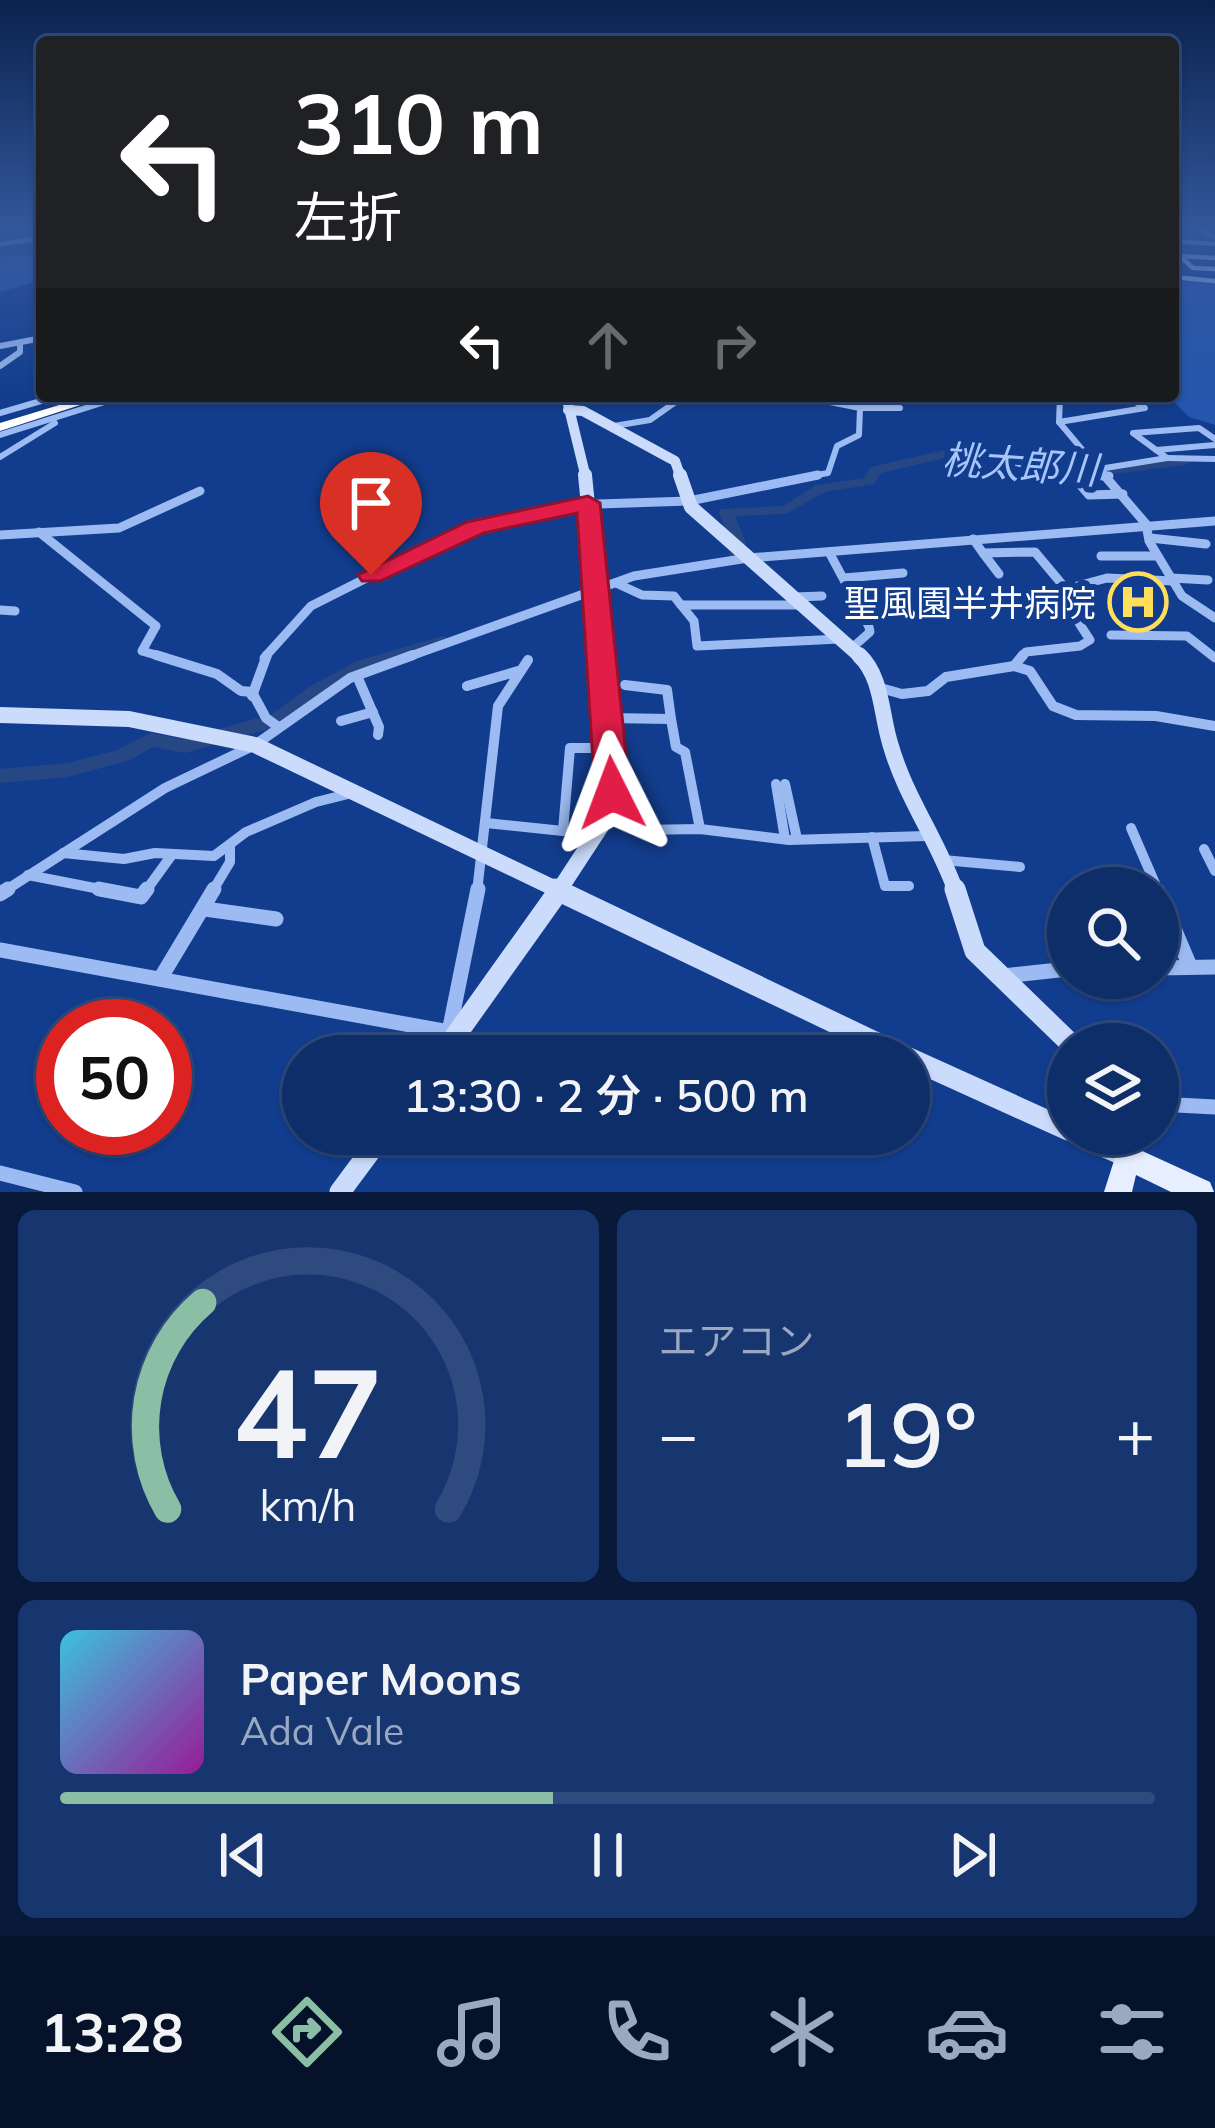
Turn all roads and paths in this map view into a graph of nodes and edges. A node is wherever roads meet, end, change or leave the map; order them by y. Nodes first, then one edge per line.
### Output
1 (36, 340) edge
2 (20, 344) junction
3 (0, 346) edge
4 (0, 366) edge
5 (46, 402) edge
6 (66, 402) edge
7 (80, 402) edge
8 (104, 402) edge
9 (676, 402) edge
10 (830, 402) edge
11 (896, 402) edge
12 (1060, 402) edge
13 (1136, 402) edge
14 (567, 403) edge
15 (860, 408) junction
16 (74, 411) junction
17 (1059, 422) junction
18 (0, 424) edge
19 (610, 427) junction
20 (1215, 442) edge
21 (1156, 450) junction
22 (0, 457) edge
23 (1167, 458) junction
24 (1215, 459) edge
25 (1006, 461) dead end
26 (1099, 469) junction
27 (1072, 475) junction
28 (1109, 476) junction
29 (200, 490) dead end
30 (1123, 494) junction
31 (689, 501) junction
32 (588, 503) junction
33 (1215, 520) edge
34 (1146, 524) junction
35 (39, 532) junction
36 (0, 535) edge
37 (1150, 538) junction
38 (973, 539) junction
39 (1191, 542) junction
40 (1206, 544) dead end
41 (830, 551) junction
42 (983, 553) junction
43 (1198, 554) dead end
44 (1101, 556) dead end
45 (1157, 556) junction
46 (748, 558) junction
47 (903, 573) dead end
48 (999, 574) dead end
49 (844, 578) junction
50 (1172, 579) junction
51 (1208, 580) dead end
52 (614, 583) junction
53 (595, 590) junction
54 (1066, 590) junction
55 (849, 591) junction
56 (880, 591) dead end
57 (822, 596) dead end
58 (799, 601) junction
59 (681, 605) junction
60 (0, 610) edge
61 (16, 611) dead end
62 (1215, 618) edge
63 (1111, 634) dead end
64 (848, 643) junction
65 (1215, 658) edge
66 (527, 660) dead end
67 (1014, 666) junction
68 (518, 671) junction
69 (357, 676) junction
70 (467, 686) dead end
71 (625, 686) dead end
72 (877, 687) junction
73 (251, 696) junction
74 (373, 712) junction
75 (0, 716) edge
76 (607, 718) junction
77 (671, 719) junction
78 (341, 721) dead end
79 (278, 726) junction
80 (1215, 727) edge
81 (378, 735) dead end
82 (255, 746) junction
83 (610, 748) junction
84 (781, 784) dead end
85 (353, 793) junction
86 (486, 824) junction
87 (1131, 828) dead end
88 (700, 829) junction
89 (638, 830) dead end
90 (926, 836) junction
91 (872, 837) junction
92 (791, 839) junction
93 (230, 847) junction
94 (1204, 849) dead end
95 (63, 853) junction
96 (482, 854) junction
97 (171, 856) junction
98 (943, 860) junction
99 (1020, 867) dead end
100 (1148, 867) edge
101 (1215, 872) edge
102 (28, 875) junction
103 (909, 886) dead end
104 (562, 892) junction
105 (0, 895) edge
106 (205, 909) junction
107 (276, 920) dead end
108 (1179, 940) edge
109 (0, 950) edge
110 (1189, 964) junction
111 (1179, 965) edge
112 (1215, 967) edge
113 (1047, 971) edge
114 (998, 977) junction
115 (160, 980) junction
116 (1048, 1023) edge
117 (415, 1035) edge
118 (449, 1035) edge
119 (453, 1035) edge
120 (861, 1035) edge
121 (930, 1067) edge
122 (1179, 1105) edge
123 (1215, 1107) edge
124 (1047, 1121) edge
125 (367, 1155) edge
126 (1127, 1155) edge
127 (1144, 1155) edge
128 (0, 1173) edge
129 (75, 1192) edge
130 (340, 1192) edge
131 (1118, 1192) edge
132 (1200, 1192) edge

1 - 2 street
2 - 3 street
2 - 4 street
5 - 18 street
6 - 18 highway
7 - 18 highway
8 - 16 street
9 - 19 street
10 - 15 street
11 - 15 street
12 - 17 street
13 - 17 street
14 - 19 main road
14 - 32 main road
15 - 31 street
16 - 18 street
16 - 22 street
17 - 26 street
19 - 31 main road
20 - 21 street
20 - 21 street
21 - 23 street
23 - 24 street
23 - 26 street
25 - 27 street
26 - 28 street
27 - 28 street
27 - 30 street
28 - 30 street
29 - 35 street
30 - 34 street
31 - 32 street
31 - 46 main road
32 - 53 main road
32 - 73 street
33 - 34 street
34 - 37 street
34 - 38 street
35 - 36 street
35 - 73 street
37 - 39 street
37 - 45 street
38 - 41 street
38 - 42 street
39 - 40 street
39 - 43 street
41 - 46 street
41 - 49 street
42 - 48 street
42 - 54 street
44 - 45 street
45 - 50 street
46 - 52 street
46 - 58 main road
47 - 49 street
49 - 55 street
50 - 51 street
50 - 54 street
50 - 62 street
52 - 53 street
52 - 59 street
53 - 69 street
53 - 76 main road
54 - 67 street
55 - 56 street
55 - 64 street
57 - 58 street
58 - 59 street
58 - 64 main road
59 - 64 street
60 - 61 street
63 - 65 street
64 - 72 main road
66 - 68 street
67 - 72 street
67 - 80 street
68 - 70 street
68 - 86 street
69 - 74 street
69 - 79 street
71 - 77 street
72 - 90 main road
73 - 79 street
74 - 78 street
74 - 81 street
75 - 82 main road
76 - 77 street
76 - 83 main road
77 - 88 street
79 - 82 street
82 - 85 main road
82 - 95 street
83 - 86 street
83 - 104 main road
84 - 92 street
85 - 93 street
85 - 96 main road
86 - 96 street
87 - 100 street
88 - 89 street
88 - 92 street
90 - 91 street
90 - 98 main road
91 - 92 street
91 - 103 street
93 - 97 street
93 - 106 street
94 - 101 street
95 - 97 street
95 - 102 street
96 - 104 main road
96 - 118 street
97 - 102 street
98 - 99 street
98 - 114 main road
102 - 105 street
104 - 119 main road
104 - 120 main road
106 - 107 street
106 - 115 street
108 - 110 street
109 - 115 street
110 - 111 street
110 - 112 street
113 - 114 street
114 - 116 main road
115 - 117 street
121 - 124 main road
122 - 123 street
125 - 130 main road
126 - 131 main road
127 - 132 main road
128 - 129 street

